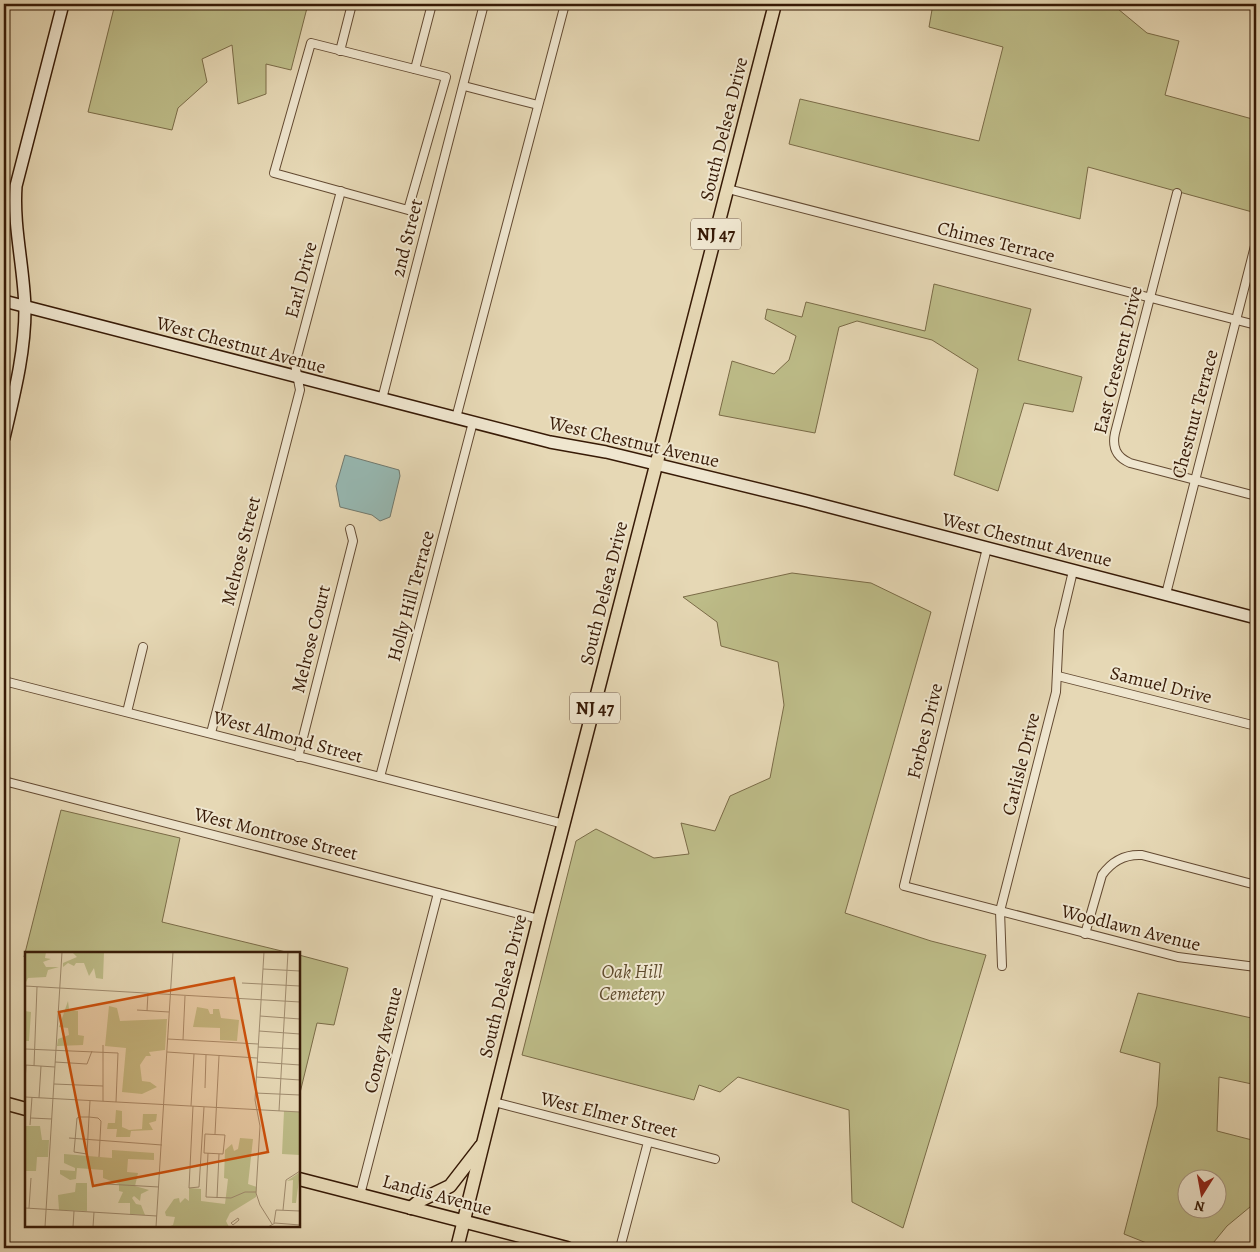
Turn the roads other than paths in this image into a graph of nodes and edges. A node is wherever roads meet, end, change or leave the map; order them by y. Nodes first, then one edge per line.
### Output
1 (63, 4) edge
2 (352, 4) edge
3 (432, 4) edge
4 (484, 4) edge
5 (565, 4) edge
6 (775, 4) edge
7 (340, 51) junction
8 (415, 69) junction
9 (464, 86) junction
10 (538, 105) junction
11 (728, 189) junction
12 (342, 191) junction
13 (1177, 193) dead end
14 (1256, 242) edge
15 (1150, 298) junction
16 (4, 301) edge
17 (24, 306) junction
18 (1236, 320) junction
19 (1256, 325) edge
20 (298, 377) junction
21 (382, 399) junction
22 (456, 418) junction
23 (473, 422) junction
24 (5, 425) edge
25 (4, 438) edge
26 (657, 464) junction
27 (1194, 479) junction
28 (1256, 496) edge
29 (350, 529) dead end
30 (986, 548) junction
31 (1074, 571) junction
32 (1166, 594) junction
33 (1256, 618) edge
34 (143, 647) dead end
35 (1058, 676) junction
36 (4, 681) edge
37 (126, 712) junction
38 (1256, 726) edge
39 (211, 733) junction
40 (298, 757) junction
41 (380, 777) junction
42 (4, 781) edge
43 (564, 824) junction
44 (1256, 885) edge
45 (438, 893) junction
46 (939, 895) joint
47 (1000, 911) junction
48 (539, 919) junction
49 (1085, 934) junction
50 (1002, 966) dead end
51 (1256, 967) edge
52 (494, 1102) junction
53 (4, 1103) edge
54 (25, 1109) edge
55 (485, 1140) junction
56 (648, 1142) junction
57 (715, 1159) dead end
58 (300, 1179) edge
59 (360, 1195) junction
60 (411, 1208) junction
61 (464, 1222) junction
62 (457, 1248) edge
63 (566, 1248) edge
64 (620, 1248) edge

1 - 17 street
2 - 7 street
3 - 8 street
4 - 9 street, 2nd Street
5 - 10 street
6 - 11 main road, South Delsea Drive / NJ 47
7 - 8 street
7 - 12 street
8 - 12 street
9 - 10 street
9 - 21 street, 2nd Street
10 - 22 street
11 - 15 street, Chimes Terrace
11 - 26 main road, South Delsea Drive / NJ 47
12 - 20 street, Earl Drive
13 - 15 street, East Crescent Drive
14 - 18 street, Chestnut Terrace
15 - 18 street, Chimes Terrace
15 - 27 street, East Crescent Drive
16 - 17 street, West Chestnut Avenue
17 - 20 street, West Chestnut Avenue
17 - 24 street
18 - 19 street, Chimes Terrace
18 - 27 street, Chestnut Terrace
20 - 21 street, West Chestnut Avenue
20 - 39 street, Melrose Street
21 - 22 street, West Chestnut Avenue
22 - 23 street, West Chestnut Avenue
23 - 26 street, West Chestnut Avenue
23 - 41 street, Holly Hill Terrace
24 - 25 street
26 - 30 street, West Chestnut Avenue
26 - 43 main road, South Delsea Drive / NJ 47
27 - 28 street
27 - 32 street, Chestnut Terrace
29 - 40 street, Melrose Court
30 - 31 street, West Chestnut Avenue
30 - 46 street, Forbes Drive
31 - 32 street, West Chestnut Avenue
31 - 35 street, Carlisle Drive
32 - 33 street, West Chestnut Avenue
34 - 37 street
35 - 38 street, Samuel Drive
35 - 47 street, Carlisle Drive
36 - 37 street, West Almond Street
37 - 39 street, West Almond Street
39 - 40 street, West Almond Street
40 - 41 street, West Almond Street
41 - 43 street, West Almond Street
42 - 45 street, West Montrose Street
43 - 48 main road, South Delsea Drive / NJ 47
44 - 49 street
45 - 48 street, West Montrose Street
45 - 59 street, Coney Avenue
46 - 47 street, Woodlawn Avenue
47 - 49 street, Woodlawn Avenue
47 - 50 street, Carlisle Drive
48 - 52 main road, South Delsea Drive / NJ 47
49 - 51 street, Woodlawn Avenue
52 - 55 main road, South Delsea Drive / NJ 47
52 - 56 street, West Elmer Street
53 - 54 main road
55 - 60 main road
55 - 61 main road, South Delsea Drive / NJ 47
56 - 57 street, West Elmer Street
56 - 64 street
58 - 59 main road, Landis Avenue
59 - 60 main road, Landis Avenue
60 - 61 main road, Landis Avenue
61 - 62 main road, NJ 47
61 - 63 main road, Landis Avenue

